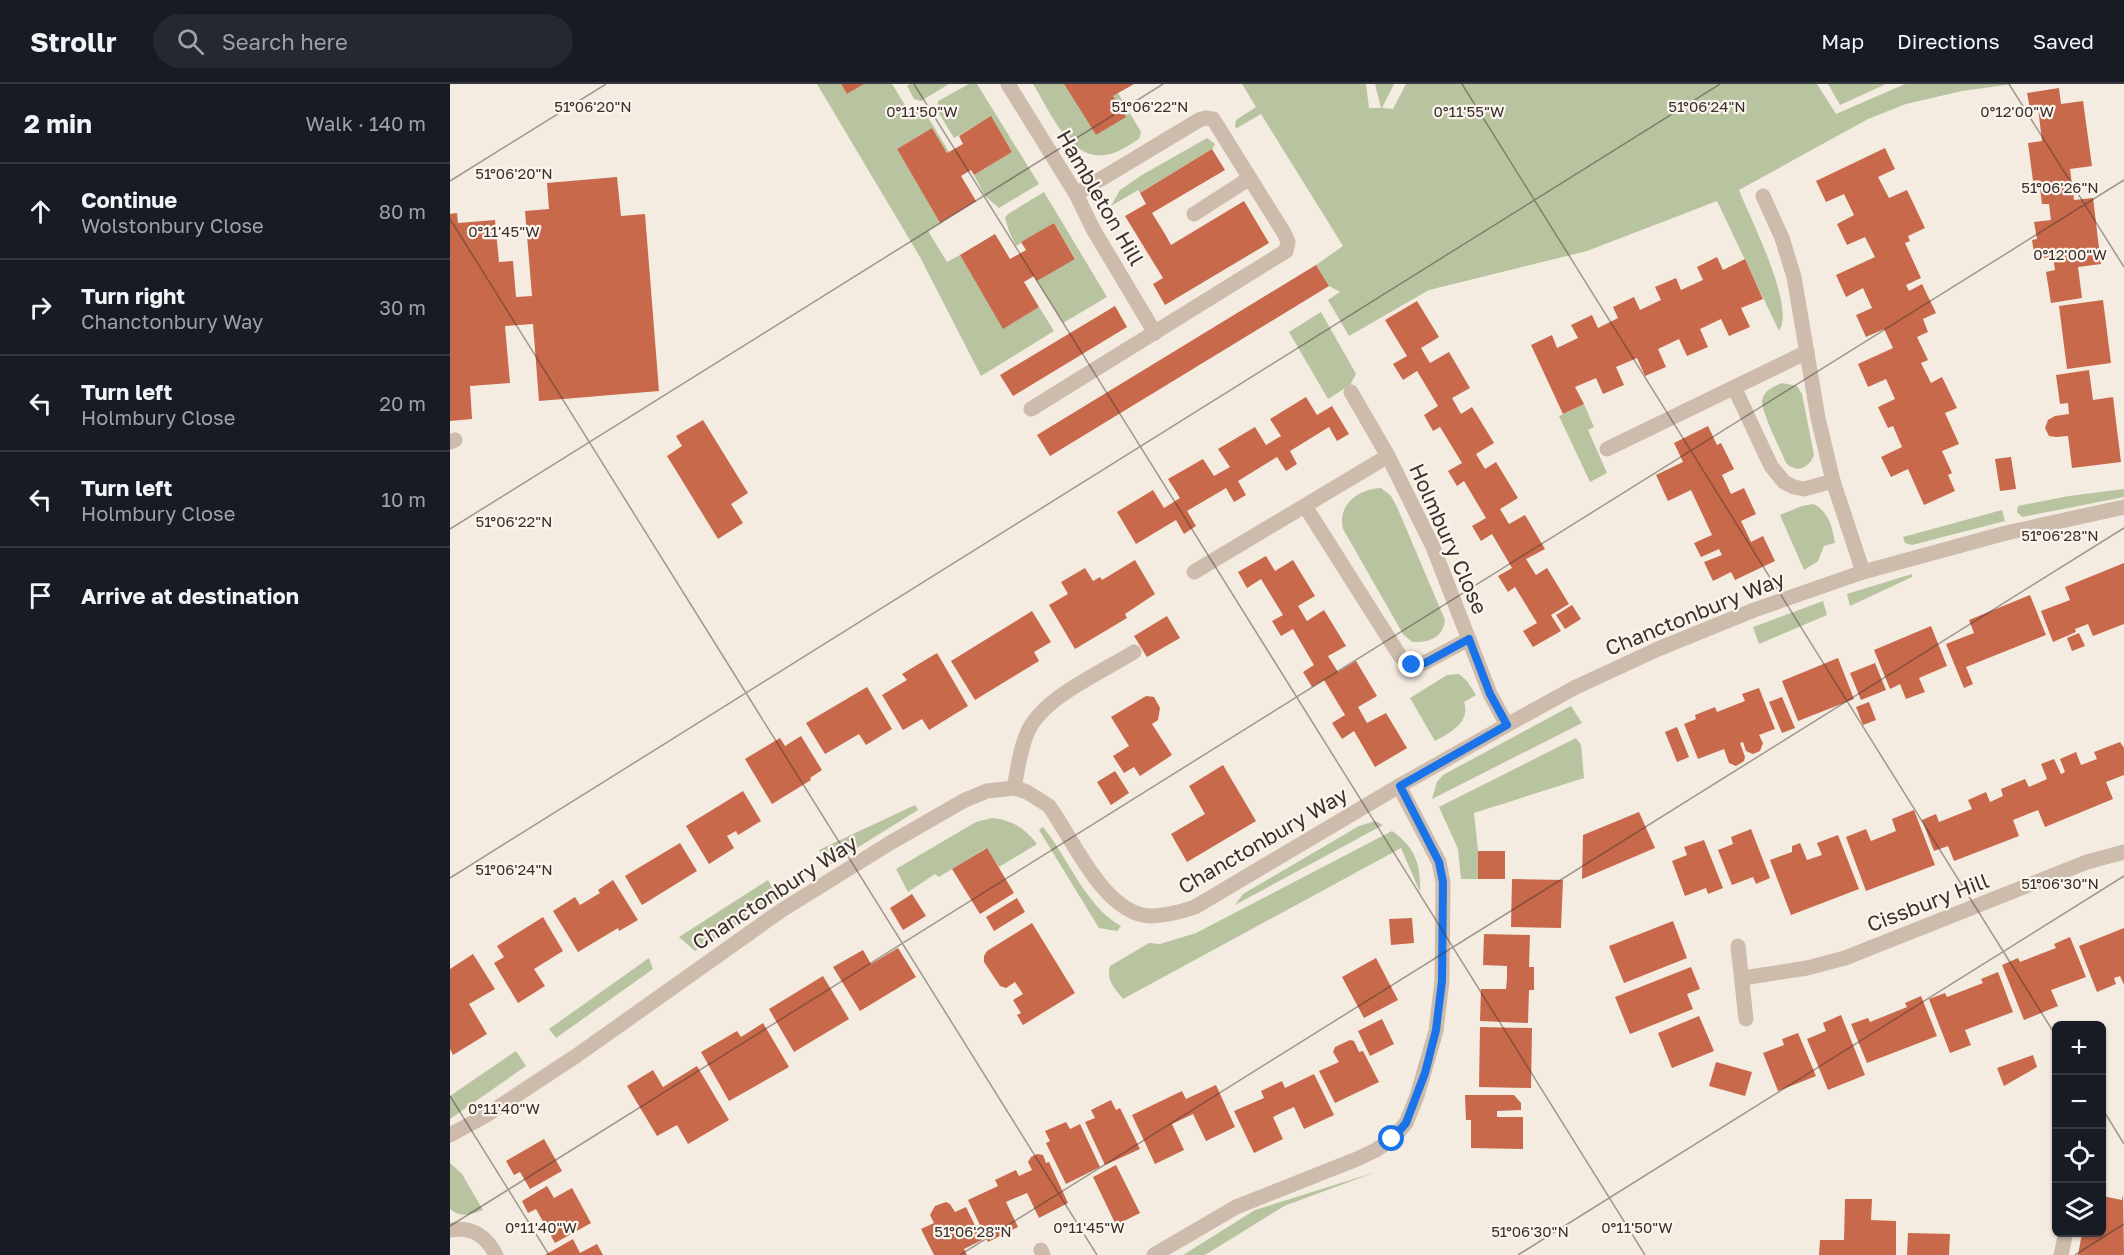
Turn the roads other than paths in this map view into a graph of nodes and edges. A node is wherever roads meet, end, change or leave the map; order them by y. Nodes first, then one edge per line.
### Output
1 (1008, 84) edge
2 (1250, 178) junction
3 (1076, 194) junction
4 (1763, 196) dead end
5 (1194, 214) dead end
6 (1155, 333) junction
7 (1807, 352) junction
8 (1734, 387) junction
9 (1351, 392) dead end
10 (1031, 409) dead end
11 (1607, 449) dead end
12 (1388, 456) junction
13 (1833, 481) junction
14 (1305, 506) junction
15 (2124, 507) edge
16 (1194, 572) dead end
17 (1863, 572) junction
18 (1469, 639) junction
19 (1134, 652) dead end
20 (1507, 725) junction
21 (1400, 786) junction
22 (1014, 788) junction
23 (2124, 852) edge
24 (1738, 946) dead end
25 (1743, 978) junction
26 (1746, 1019) dead end
27 (450, 1135) edge
28 (450, 1230) edge
29 (2065, 1237) edge
30 (496, 1255) edge
31 (1154, 1255) edge
32 (2061, 1255) edge

1 - 3 street, Hambleton Hill
2 - 3 street
2 - 5 street
2 - 6 street
3 - 6 street, Hambleton Hill
4 - 7 street
6 - 10 street
7 - 8 street
7 - 13 street
8 - 11 street
8 - 13 street
9 - 12 street, Holmbury Close
12 - 14 street, Holmbury Close
12 - 18 street, Holmbury Close
13 - 17 street
14 - 16 street, Holmbury Close
14 - 18 street, Holmbury Close
15 - 17 street, Chanctonbury Way
17 - 20 street, Chanctonbury Way
18 - 20 street, Holmbury Close
19 - 22 street
20 - 21 street, Chanctonbury Way
21 - 22 street, Chanctonbury Way
21 - 31 street
22 - 27 street, Chanctonbury Way
23 - 25 street, Cissbury Hill
24 - 25 street
25 - 26 street
28 - 30 street
29 - 32 street

